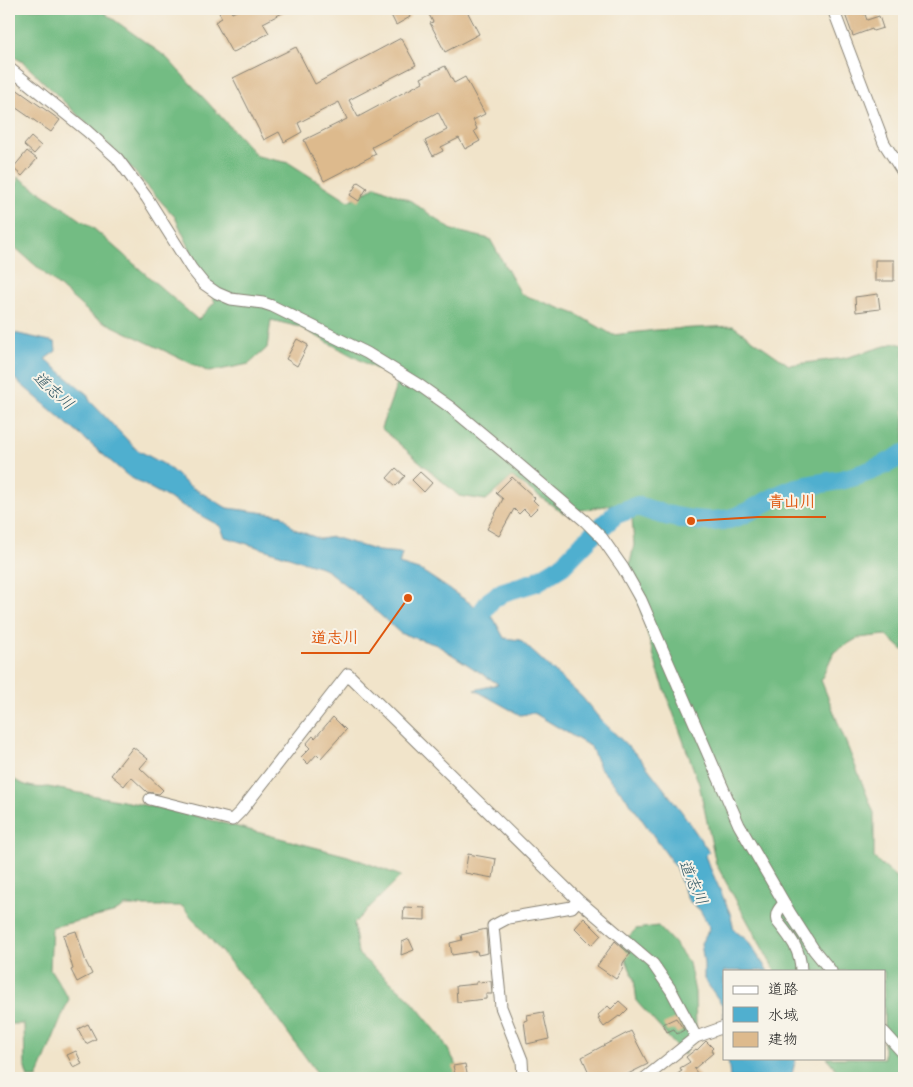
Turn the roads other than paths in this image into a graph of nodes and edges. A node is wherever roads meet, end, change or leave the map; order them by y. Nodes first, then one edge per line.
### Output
1 (833, 9) edge
2 (9, 68) edge
3 (904, 174) edge
4 (150, 799) dead end
5 (578, 900) junction
6 (784, 903) junction
7 (801, 970) edge
8 (830, 970) edge
9 (723, 1026) edge
10 (886, 1034) edge
11 (696, 1037) junction
12 (904, 1054) edge
13 (524, 1078) edge
14 (645, 1078) edge

1 - 3 street
2 - 6 street
4 - 5 street
5 - 11 street
5 - 13 street
6 - 7 street
6 - 8 street
9 - 11 street
10 - 12 street
11 - 14 street

